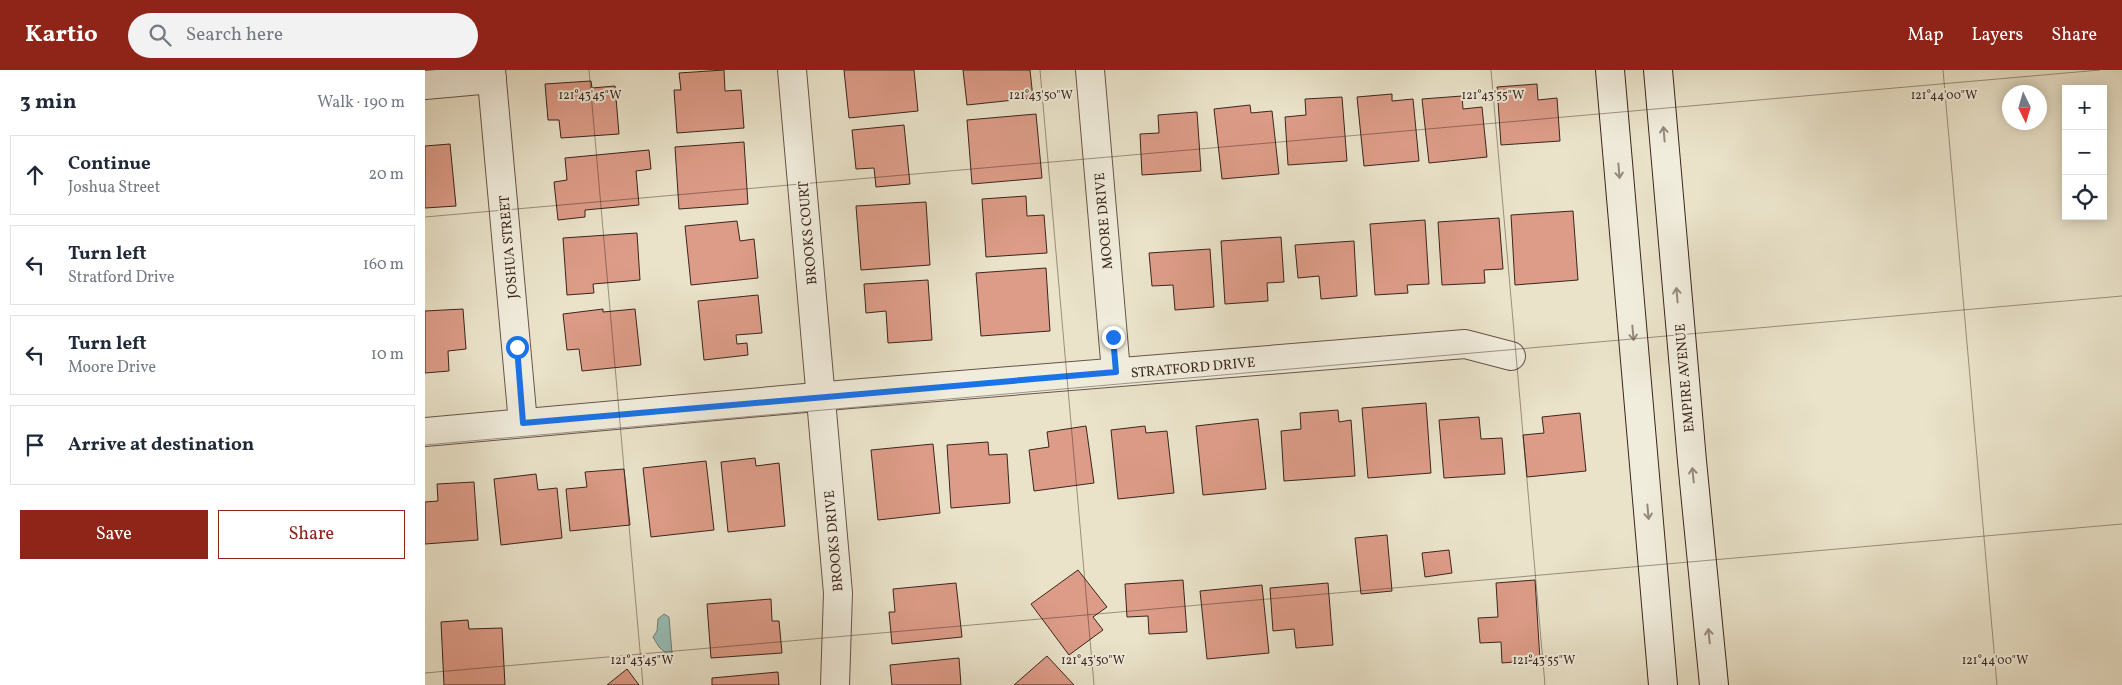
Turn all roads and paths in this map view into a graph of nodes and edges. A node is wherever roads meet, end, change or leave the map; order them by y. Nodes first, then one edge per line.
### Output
1 (792, 70) edge
2 (1090, 70) edge
3 (1611, 70) edge
4 (1658, 70) edge
5 (492, 75) edge
6 (425, 85) edge
7 (1511, 356) dead end
8 (1116, 372) junction
9 (821, 396) junction
10 (523, 423) junction
11 (425, 432) edge
12 (835, 685) edge
13 (1663, 685) edge
14 (1714, 685) edge

1 - 9 street, BROOKS COURT
2 - 8 street, MOORE DRIVE
3 -> 13 street
14 -> 4 street, EMPIRE AVENUE
5 - 6 street
5 - 10 street, JOSHUA STREET
7 - 8 street, STRATFORD DRIVE
8 - 9 street, STRATFORD DRIVE
9 - 10 street, STRATFORD DRIVE
9 - 12 street, BROOKS DRIVE
10 - 11 street, STRATFORD DRIVE

